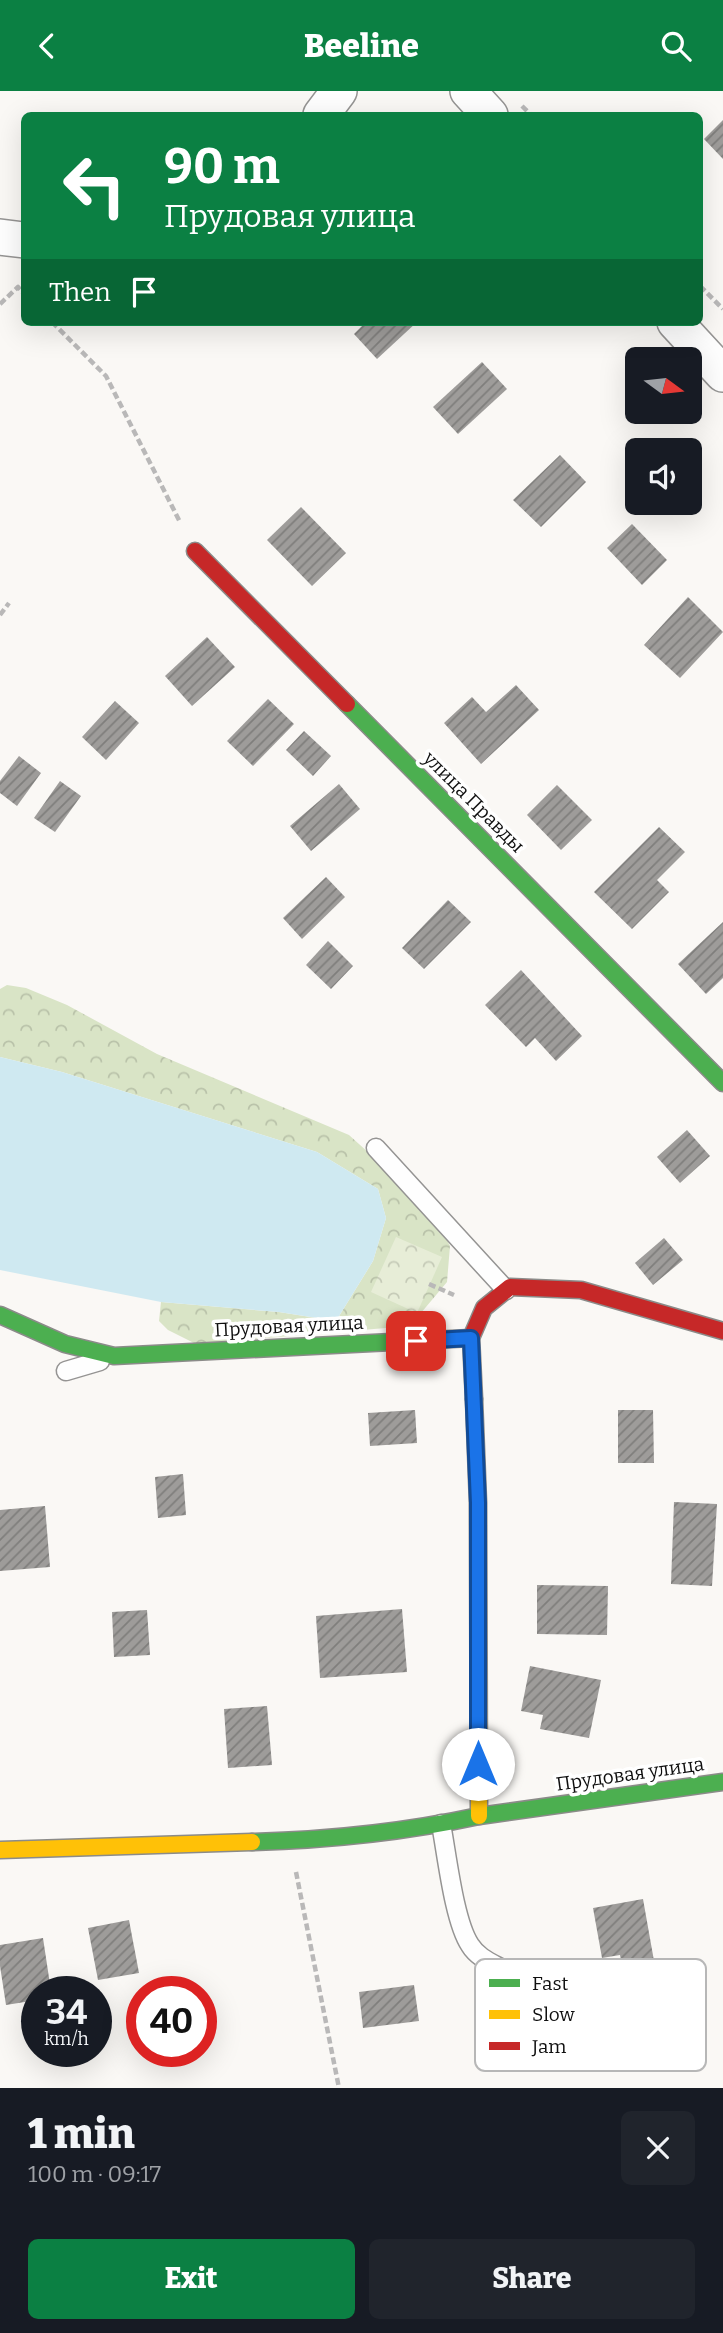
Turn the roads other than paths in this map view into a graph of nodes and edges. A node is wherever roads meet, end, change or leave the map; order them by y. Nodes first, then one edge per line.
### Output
1 (339, 91) edge
2 (468, 91) edge
3 (322, 112) edge
4 (487, 112) edge
5 (0, 237) edge
6 (21, 240) edge
7 (680, 326) edge
8 (723, 375) edge
9 (195, 551) road end
10 (723, 1083) edge
11 (376, 1148) dead end
12 (506, 1290) junction
13 (0, 1315) edge
14 (723, 1331) edge
15 (471, 1338) junction
16 (114, 1356) junction
17 (66, 1371) dead end
18 (723, 1782) edge
19 (479, 1816) junction
20 (441, 1824) junction
21 (0, 1850) edge
22 (485, 1959) edge

1 - 3 street
2 - 4 street
5 - 6 street
7 - 8 street
9 - 10 street, улица Правды
11 - 12 lane
12 - 14 street
12 - 15 street
13 - 16 street, Прудовая улица
15 - 16 street, Прудовая улица
15 - 19 street
16 - 17 lane
18 - 19 street, Прудовая улица
19 - 20 street, Прудовая улица
20 - 21 street, Прудовая улица
20 - 22 lane

